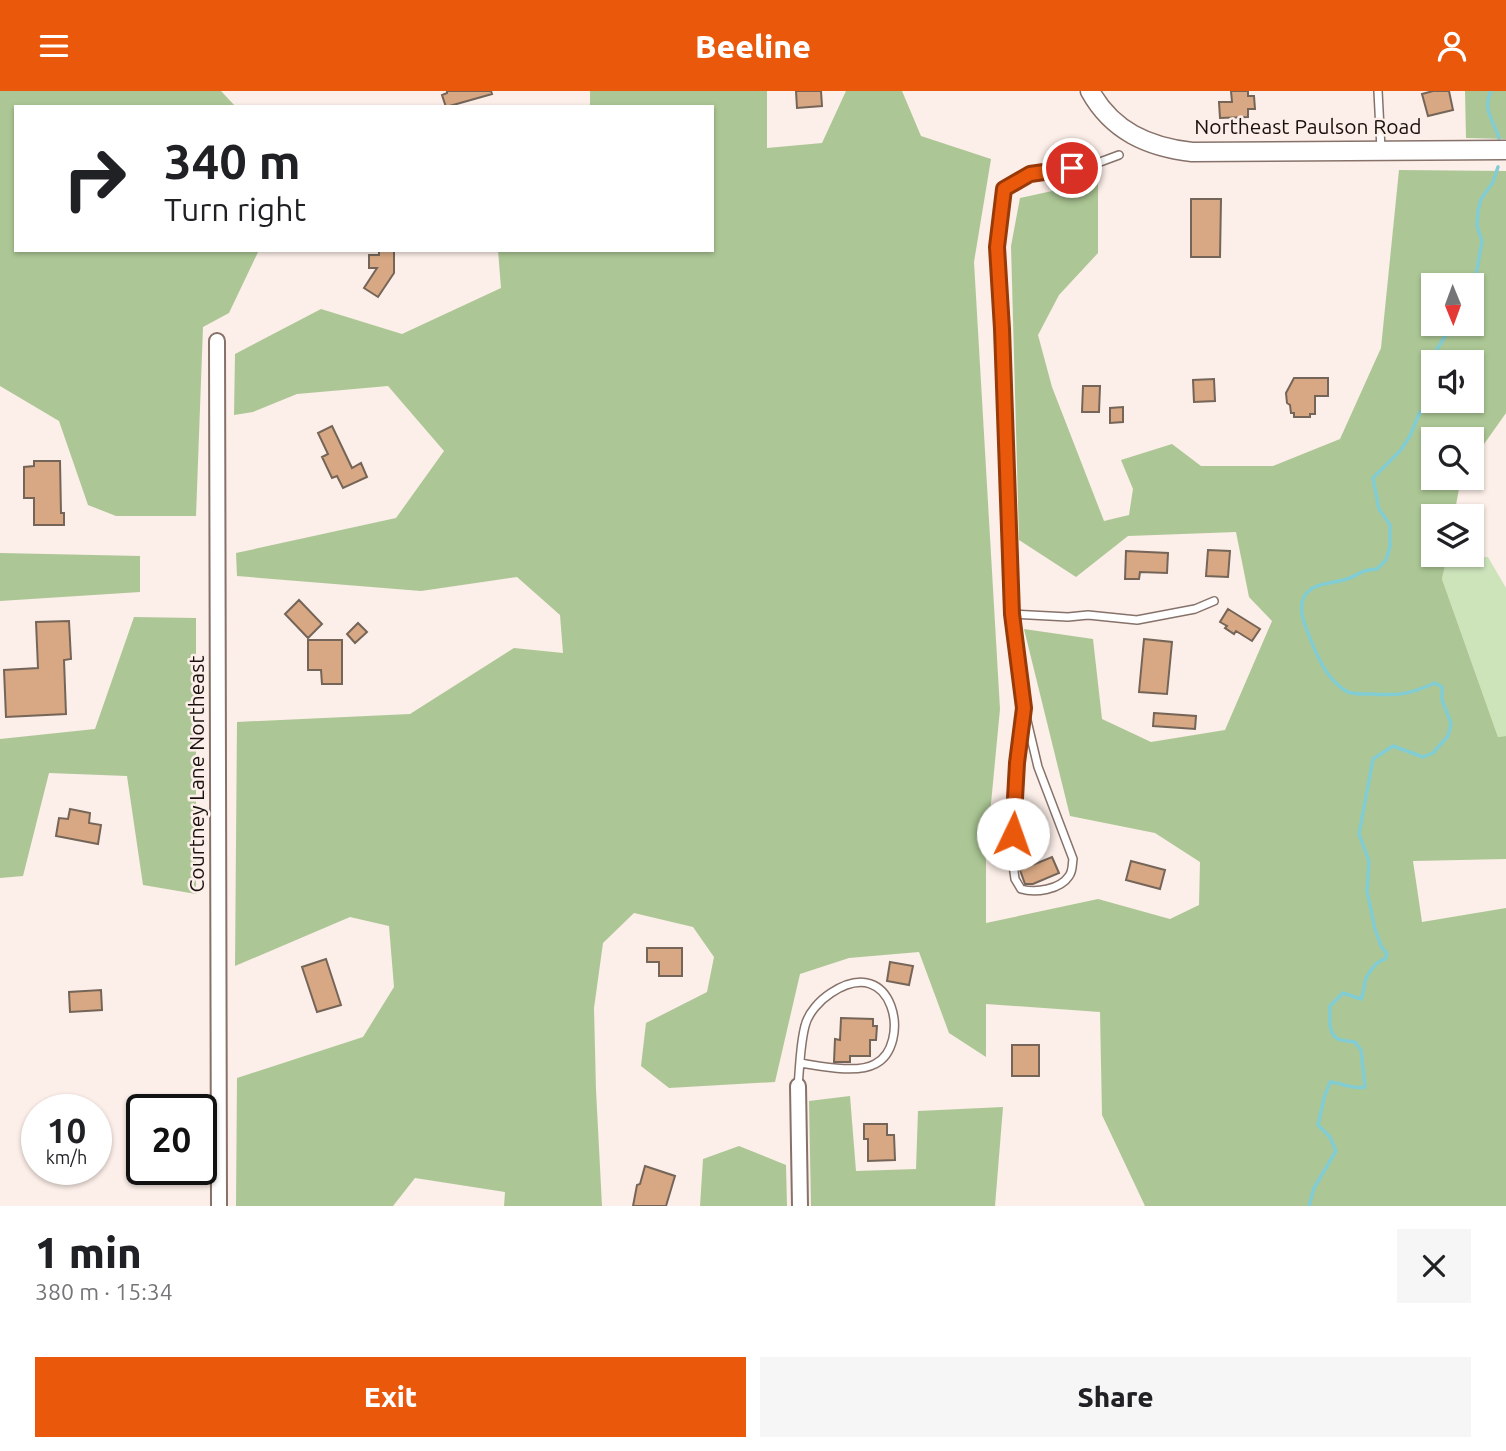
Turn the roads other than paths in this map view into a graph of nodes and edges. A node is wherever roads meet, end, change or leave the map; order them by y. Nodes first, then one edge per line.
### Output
1 (1090, 91) edge
2 (1378, 91) edge
3 (1381, 150) junction
4 (1506, 150) edge
5 (1119, 155) dead end
6 (217, 341) dead end
7 (1214, 601) dead end
8 (1012, 614) junction
9 (1024, 708) junction
10 (800, 1063) junction
11 (798, 1086) joint
12 (219, 1206) edge
13 (800, 1206) edge

1 - 3 street, Northeast Paulson Road
2 - 3 lane
3 - 4 street, Northeast Paulson Road
5 - 8 lane
6 - 12 street, Courtney Lane Northeast
7 - 8 lane
8 - 9 lane
9 - 9 lane
10 - 10 lane
10 - 11 lane
11 - 13 street

